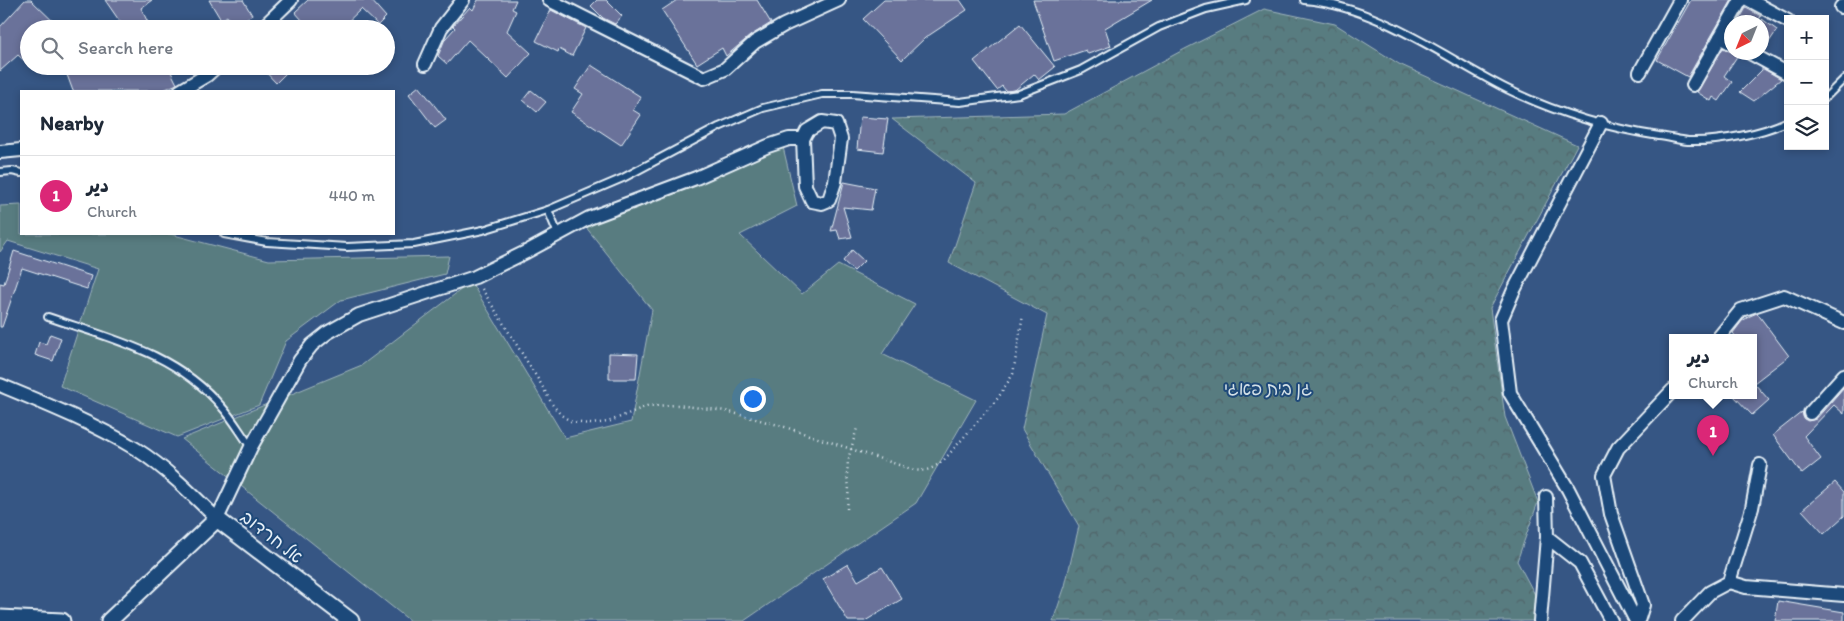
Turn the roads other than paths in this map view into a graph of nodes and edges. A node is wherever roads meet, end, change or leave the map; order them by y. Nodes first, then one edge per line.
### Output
1 (291, 0) edge
2 (463, 0) edge
3 (550, 0) edge
4 (839, 0) edge
5 (1246, 0) edge
6 (1304, 0) edge
7 (1680, 0) edge
8 (1741, 0) edge
9 (1749, 0) edge
10 (1784, 19) edge
11 (270, 20) edge
12 (1720, 37) junction
13 (1724, 39) edge
14 (1763, 60) edge
15 (425, 64) dead end
16 (1784, 71) edge
17 (1640, 72) dead end
18 (207, 75) edge
19 (1844, 79) edge
20 (1693, 85) dead end
21 (182, 90) edge
22 (1829, 94) edge
23 (1601, 123) junction
24 (1784, 123) edge
25 (803, 139) junction
26 (20, 150) edge
27 (0, 152) edge
28 (0, 172) edge
29 (20, 173) edge
30 (548, 210) junction
31 (558, 234) junction
32 (229, 235) edge
33 (48, 317) dead end
34 (1844, 323) edge
35 (1721, 334) edge
36 (1844, 374) edge
37 (0, 385) edge
38 (1669, 394) edge
39 (1810, 414) dead end
40 (251, 447) junction
41 (1760, 465) dead end
42 (1546, 497) dead end
43 (217, 519) junction
44 (1548, 537) junction
45 (1729, 582) junction
46 (1844, 595) edge
47 (0, 618) edge
48 (62, 621) edge
49 (109, 621) edge
50 (351, 621) edge
51 (1540, 621) edge
52 (1611, 621) edge
53 (1637, 621) edge
54 (1682, 621) edge

1 - 11 street
2 - 15 street
3 - 4 street
5 - 30 lane
6 - 23 lane
7 - 17 street
8 - 12 street
9 - 10 street
12 - 13 street
12 - 20 street
14 - 16 street
18 - 21 street
19 - 22 lane
23 - 24 lane
23 - 53 street
25 - 25 street
25 - 31 street
26 - 27 street
28 - 29 lane
30 - 31 lane
30 - 32 lane
31 - 40 street
33 - 40 lane
34 - 35 street
36 - 39 street
37 - 43 street
38 - 53 street
40 - 43 street
41 - 45 street
42 - 44 street
43 - 49 street, אל חרדוב
43 - 50 street, אל חרדוב
44 - 51 street
44 - 52 street
45 - 46 street
45 - 54 street
47 - 48 street

